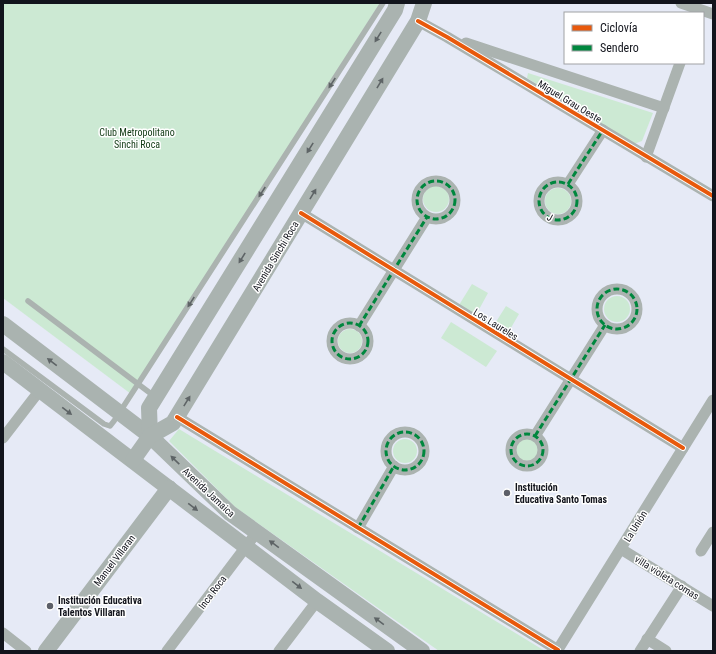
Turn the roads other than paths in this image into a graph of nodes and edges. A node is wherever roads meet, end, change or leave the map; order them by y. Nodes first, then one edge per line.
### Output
1 (383, 3) edge
2 (397, 3) edge
3 (424, 3) edge
4 (681, 3) edge
5 (699, 11) edge
6 (418, 21) junction
7 (447, 37) junction
8 (680, 64) edge
9 (664, 108) junction
10 (603, 130) junction
11 (646, 157) junction
12 (568, 184) dead end
13 (713, 196) edge
14 (301, 213) junction
15 (427, 217) dead end
16 (394, 270) junction
17 (28, 301) dead end
18 (3, 324) edge
19 (605, 325) dead end
20 (359, 326) dead end
21 (3, 349) edge
22 (3, 362) edge
23 (571, 380) junction
24 (138, 384) junction
25 (40, 390) junction
26 (156, 397) junction
27 (713, 400) edge
28 (119, 413) junction
29 (177, 417) junction
30 (150, 436) junction
31 (535, 436) dead end
32 (3, 438) edge
33 (683, 448) junction
34 (133, 460) junction
35 (394, 466) dead end
36 (169, 488) junction
37 (358, 528) junction
38 (257, 532) junction
39 (713, 532) edge
40 (246, 547) junction
41 (621, 549) junction
42 (701, 551) dead end
43 (682, 586) junction
44 (317, 601) junction
45 (713, 606) edge
46 (3, 633) edge
47 (401, 637) junction
48 (647, 639) junction
49 (26, 651) edge
50 (46, 651) edge
51 (167, 651) edge
52 (279, 651) edge
53 (388, 651) edge
54 (422, 651) edge
55 (557, 651) edge
56 (640, 651) edge
57 (666, 651) edge

1 -> 24 lane
2 -> 26 main road
3 - 6 main road, Avenida Sinchi Roca
4 - 5 street
6 - 7 street, Miguel Grau Oeste
14 -> 6 main road, Avenida Sinchi Roca
7 - 9 street
7 - 10 street, Miguel Grau Oeste
8 - 9 street
9 - 11 street
10 - 11 street, Miguel Grau Oeste
10 - 12 street
11 - 13 street, Miguel Grau Oeste
14 - 16 street, Los Laureles
29 -> 14 main road, Avenida Sinchi Roca
15 - 16 street
16 - 20 street
16 - 23 street, Los Laureles
17 - 24 lane
28 -> 18 main road, Avenida Jamaica
19 - 23 street
21 - 28 lane
22 - 25 main road, Avenida Jamaica
23 - 31 street
23 - 33 street, Los Laureles
24 - 26 lane
24 - 28 lane
25 - 32 street
25 -> 34 main road, Avenida Jamaica
26 - 30 main road
27 - 33 street, La Unión
28 - 30 main road, Avenida Jamaica
29 - 30 main road, Avenida Sinchi Roca
29 - 37 street
30 - 34 main road, Avenida Sinchi Roca
38 -> 30 main road, Avenida Jamaica
33 - 41 street, La Unión
34 - 36 main road, Avenida Jamaica
35 - 37 street
36 -> 40 main road, Avenida Jamaica
36 - 50 main road, Manuel Villaran
37 - 55 street
38 - 40 street, Inca Roca
47 -> 38 main road, Avenida Jamaica
39 - 42 street
40 -> 44 main road, Avenida Jamaica
40 - 51 street, Inca Roca
41 - 43 street, villa violeta comas
41 - 55 street, La Unión
43 - 45 street, villa violeta comas
43 - 48 street
44 - 52 street
44 - 53 main road, Avenida Jamaica
46 - 49 street
47 - 53 street
47 - 54 main road, Avenida Jamaica
48 - 56 street
48 - 57 street

